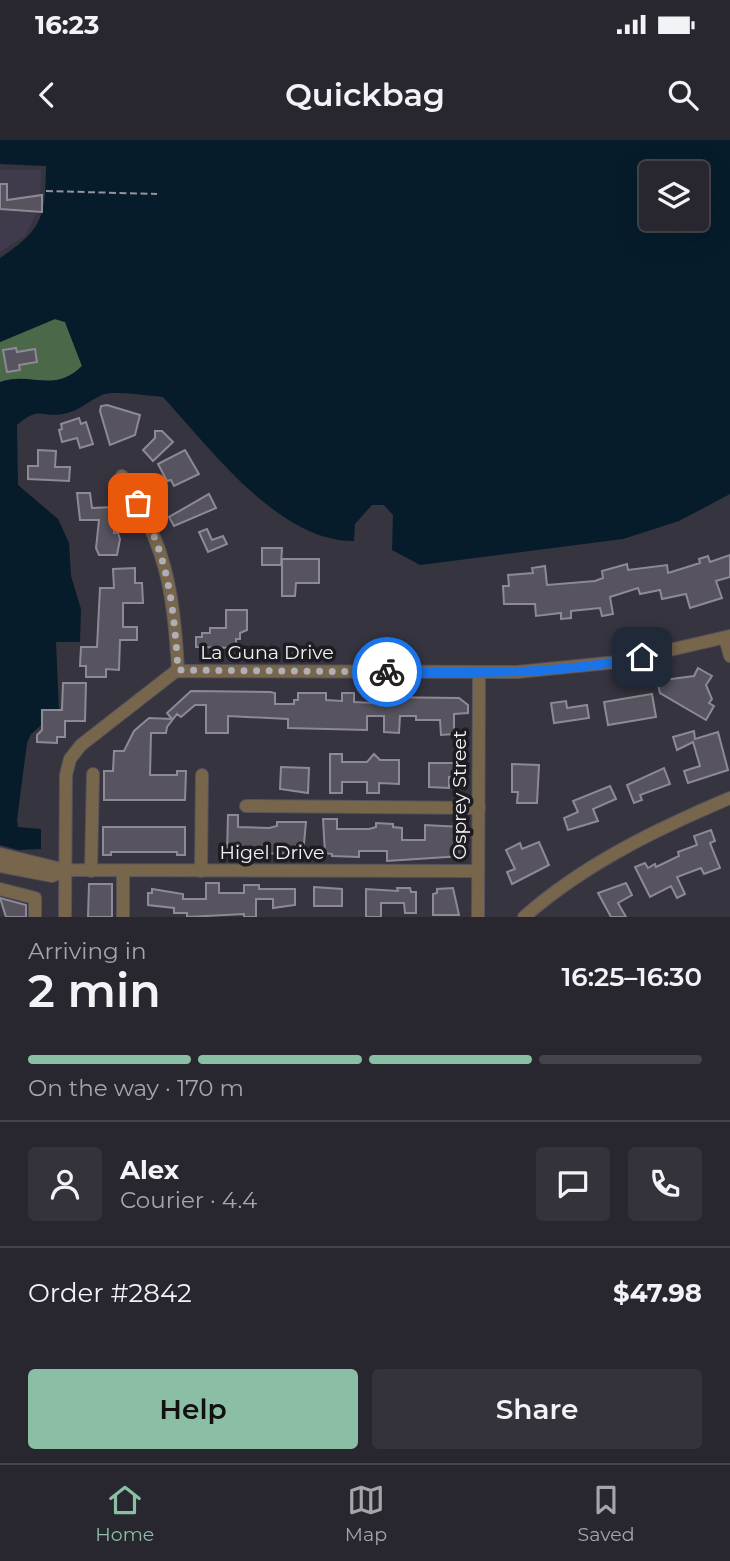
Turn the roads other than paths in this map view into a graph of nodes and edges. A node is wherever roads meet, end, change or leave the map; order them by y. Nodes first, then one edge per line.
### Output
1 (122, 476) dead end
2 (727, 637) edge
3 (730, 656) edge
4 (178, 670) junction
5 (479, 673) junction
6 (93, 774) dead end
7 (202, 775) dead end
8 (730, 798) edge
9 (246, 806) dead end
10 (479, 808) junction
11 (0, 854) edge
12 (0, 866) edge
13 (65, 870) junction
14 (91, 870) junction
15 (123, 871) junction
16 (201, 871) junction
17 (478, 871) junction
18 (0, 889) edge
19 (35, 917) edge
20 (65, 917) edge
21 (123, 917) edge
22 (478, 917) edge
23 (524, 917) edge

1 - 4 street
2 - 3 street
2 - 5 street, La Guna Drive
4 - 5 street, La Guna Drive
4 - 13 street, La Guna Drive
5 - 10 street, Osprey Street
6 - 14 street
7 - 16 street
8 - 23 street
9 - 10 street
10 - 17 street, Osprey Street
11 - 13 street
12 - 13 street
13 - 14 street, Higel Drive
13 - 20 street, La Guna Drive
14 - 15 street, Higel Drive
15 - 16 street, Higel Drive
15 - 21 street
16 - 17 street, Higel Drive
17 - 22 street, Osprey Street
18 - 19 street

